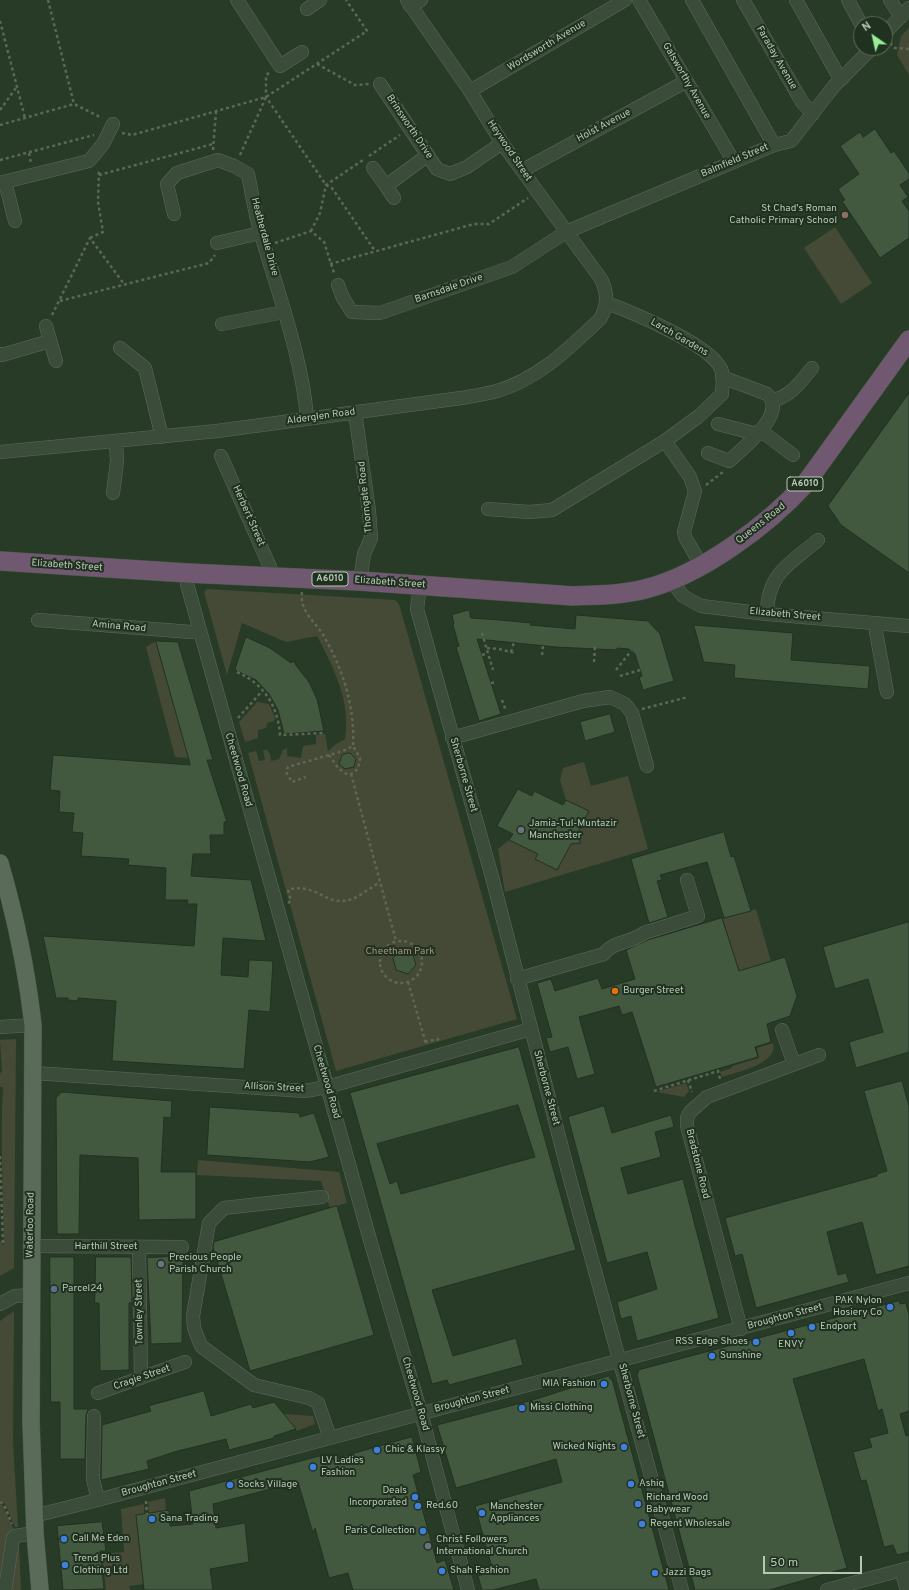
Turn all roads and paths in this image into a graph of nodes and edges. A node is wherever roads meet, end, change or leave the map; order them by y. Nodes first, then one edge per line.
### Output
1 (48, 0) edge
2 (237, 0) edge
3 (320, 0) edge
4 (625, 0) edge
5 (639, 0) edge
6 (692, 0) edge
7 (743, 0) edge
8 (796, 0) edge
9 (848, 0) edge
10 (890, 0) edge
11 (413, 2) edge
12 (307, 9) dead end
13 (905, 12) edge
14 (857, 16) edge
15 (0, 21) edge
16 (893, 25) edge
17 (893, 46) edge
18 (909, 49) edge
19 (302, 52) dead end
20 (864, 56) edge
21 (317, 64) dead end
22 (280, 66) junction
23 (843, 78) junction
24 (685, 82) junction
25 (380, 84) joint
26 (17, 87) junction
27 (470, 91) junction
28 (266, 97) junction
29 (74, 104) junction
30 (0, 110) edge
31 (813, 114) junction
32 (25, 118) junction
33 (0, 125) edge
34 (112, 127) junction
35 (502, 143) junction
36 (213, 144) junction
37 (774, 145) junction
38 (95, 154) junction
39 (428, 155) junction
40 (0, 160) edge
41 (212, 162) junction
42 (734, 162) junction
43 (234, 166) junction
44 (373, 168) dead end
45 (523, 170) junction
46 (99, 175) junction
47 (3, 182) edge
48 (326, 185) junction
49 (386, 186) junction
50 (537, 193) junction
51 (394, 198) dead end
52 (174, 214) dead end
53 (15, 221) dead end
54 (311, 231) junction
55 (260, 232) junction
56 (566, 232) junction
57 (90, 238) junction
58 (217, 243) joint
59 (265, 246) junction
60 (375, 251) junction
61 (330, 264) junction
62 (124, 284) junction
63 (338, 285) joint
64 (60, 301) junction
65 (607, 302) junction
66 (284, 312) junction
67 (222, 324) dead end
68 (46, 326) joint
69 (909, 340) edge
70 (50, 341) junction
71 (120, 348) dead end
72 (0, 354) edge
73 (56, 361) dead end
74 (812, 368) dead end
75 (722, 378) junction
76 (772, 400) junction
77 (355, 412) junction
78 (307, 418) junction
79 (718, 424) dead end
80 (758, 432) junction
81 (162, 437) junction
82 (116, 441) junction
83 (665, 441) junction
84 (0, 452) edge
85 (708, 453) dead end
86 (792, 455) dead end
87 (221, 456) dead end
88 (729, 461) junction
89 (695, 491) junction
90 (114, 493) dead end
91 (488, 508) dead end
92 (818, 540) dead end
93 (0, 561) edge
94 (701, 565) junction
95 (187, 574) junction
96 (269, 576) junction
97 (360, 581) junction
98 (665, 582) junction
99 (420, 585) junction
100 (302, 588) dead end
101 (767, 614) junction
102 (38, 620) dead end
103 (877, 623) junction
104 (909, 626) edge
105 (199, 630) junction
106 (482, 632) dead end
107 (514, 642) dead end
108 (543, 646) dead end
109 (595, 646) dead end
110 (487, 648) junction
111 (631, 651) dead end
112 (511, 652) junction
113 (488, 653) junction
114 (515, 653) dead end
115 (482, 655) dead end
116 (542, 655) dead end
117 (594, 662) dead end
118 (493, 670) dead end
119 (616, 670) dead end
120 (640, 670) dead end
121 (236, 672) dead end
122 (620, 676) dead end
123 (497, 682) dead end
124 (491, 683) dead end
125 (263, 690) junction
126 (887, 692) dead end
127 (688, 697) dead end
128 (502, 700) dead end
129 (640, 710) dead end
130 (507, 715) dead end
131 (235, 719) dead end
132 (324, 733) dead end
133 (452, 738) junction
134 (353, 746) junction
135 (329, 755) junction
136 (647, 766) dead end
137 (351, 774) junction
138 (306, 777) dead end
139 (0, 863) edge
140 (687, 880) dead end
141 (380, 882) junction
142 (286, 903) dead end
143 (396, 941) junction
144 (517, 980) junction
145 (408, 982) junction
146 (33, 1025) junction
147 (0, 1027) edge
148 (531, 1029) junction
149 (782, 1030) dead end
150 (439, 1044) dead end
151 (820, 1055) dead end
152 (794, 1064) junction
153 (34, 1073) junction
154 (688, 1080) junction
155 (720, 1080) dead end
156 (327, 1087) junction
157 (654, 1091) dead end
158 (692, 1092) dead end
159 (0, 1156) edge
160 (1, 1192) edge
161 (322, 1197) dead end
162 (3, 1243) dead end
163 (30, 1246) junction
164 (139, 1247) junction
165 (182, 1247) dead end
166 (909, 1283) edge
167 (31, 1295) junction
168 (0, 1304) edge
169 (741, 1329) junction
170 (620, 1361) junction
171 (185, 1362) dead end
172 (141, 1378) junction
173 (98, 1392) dead end
174 (421, 1413) junction
175 (94, 1416) dead end
176 (330, 1438) junction
177 (98, 1500) junction
178 (146, 1501) dead end
179 (0, 1502) edge
180 (147, 1514) dead end
181 (34, 1516) junction
182 (35, 1533) junction
183 (15, 1536) junction
184 (905, 1569) edge
185 (5, 1590) edge
186 (40, 1590) edge
187 (468, 1590) edge
188 (682, 1590) edge
189 (827, 1590) edge
190 (907, 1590) edge

1 - 29 path
2 - 22 street
3 - 12 street
4 - 27 street, Wordsworth Avenue
5 - 24 street, Galsworthy Avenue
6 - 37 street
7 - 31 street, Faraday Avenue
8 - 23 street
9 - 14 street
10 - 13 street
11 - 27 street, Heywood Street
13 - 16 street
15 - 26 path
17 - 18 path
19 - 22 street
20 - 23 street, Balmfield Street
21 - 25 path
22 - 28 path
23 - 31 street, Balmfield Street
24 - 42 street, Galsworthy Avenue
24 - 45 street, Holst Avenue
25 - 39 street, Brinsworth Drive
26 - 30 path
26 - 32 path
27 - 35 street, Heywood Street
28 - 43 path
28 - 48 path
29 - 32 path
29 - 34 path
31 - 37 street, Balmfield Street
32 - 33 path
34 - 36 path
34 - 38 street
34 - 40 path
35 - 39 street, Brinsworth Drive
35 - 45 street, Heywood Street
36 - 41 path
36 - 46 path
37 - 42 street, Balmfield Street
38 - 46 path
38 - 47 street
39 - 49 street
41 - 43 street, Heatherdale Drive
41 - 52 street, Heatherdale Drive
42 - 56 street, Balmfield Street
43 - 55 street, Heatherdale Drive
44 - 49 street
45 - 50 street, Heywood Street
46 - 57 path
47 - 53 street
48 - 54 path
48 - 60 path
49 - 51 street
50 - 56 street, Heywood Street
50 - 60 path
54 - 59 path
54 - 61 path
55 - 58 street
55 - 59 street, Heatherdale Drive
56 - 63 street, Barnsdale Drive
56 - 65 street, Heywood Street
57 - 62 path
57 - 64 path
58 - 62 path
59 - 66 street, Heatherdale Drive
60 - 61 path
61 - 63 path
62 - 64 path
64 - 68 path
65 - 75 street, Larch Gardens
65 - 77 street, Alderglen Road
66 - 67 street
66 - 78 street, Heatherdale Drive
68 - 70 street
69 - 94 highway, Queens Road / A6010
70 - 72 street
70 - 73 street
71 - 81 street
74 - 76 street
75 - 76 street
75 - 83 street
76 - 80 street
77 - 78 street, Alderglen Road
77 - 97 street, Thorngate Road
78 - 81 street, Alderglen Road
79 - 80 street
80 - 86 street
80 - 88 street
81 - 82 street, Alderglen Road
82 - 84 street, Alderglen Road
82 - 90 street
83 - 89 street
83 - 91 street
85 - 88 street
87 - 96 street, Herbert Street
88 - 89 path
89 - 94 street
92 - 101 street
93 - 95 highway, Elizabeth Street / A6010
94 - 98 highway, Queens Road / A6010
95 - 96 highway, Elizabeth Street / A6010
95 - 105 street, Cheetwood Road
96 - 97 highway, Elizabeth Street / A6010
97 - 99 highway, Elizabeth Street / A6010
98 - 99 highway, Elizabeth Street / A6010
98 - 101 street, Elizabeth Street
99 - 133 street, Sherborne Street
100 - 134 path
101 - 103 street, Elizabeth Street
102 - 105 street, Amina Road
103 - 104 street, Elizabeth Street
103 - 126 street
105 - 156 street, Cheetwood Road
106 - 110 path
107 - 112 path
108 - 116 path
109 - 117 path
110 - 112 path
110 - 113 path
111 - 119 path
112 - 114 path
113 - 115 path
113 - 118 path
120 - 122 path
121 - 125 path
123 - 124 path
125 - 131 path
125 - 132 path
127 - 129 path
128 - 130 path
133 - 136 street
133 - 144 street, Sherborne Street
134 - 135 path
134 - 137 path
135 - 137 path
135 - 138 path
137 - 141 path
139 - 146 main road, Waterloo Road
140 - 144 street
141 - 142 path
141 - 143 path
143 - 145 path
143 - 145 path
144 - 148 street, Sherborne Street
145 - 150 path
146 - 147 street
146 - 153 main road, Waterloo Road
148 - 156 street, Allison Street
148 - 170 street, Sherborne Street
149 - 152 street
151 - 152 street, Bradstone Road
152 - 169 street, Bradstone Road
153 - 156 street, Allison Street
153 - 163 main road, Waterloo Road
154 - 155 path
154 - 157 path
154 - 158 path
156 - 174 street, Cheetwood Road
159 - 160 path
160 - 162 path
161 - 176 street
163 - 164 street, Harthill Street
163 - 167 main road, Waterloo Road
164 - 165 street, Harthill Street
164 - 172 street, Townley Street
166 - 169 street, Broughton Street
167 - 168 street
167 - 181 main road, Waterloo Road
169 - 170 street, Broughton Street
170 - 174 street, Broughton Street
170 - 188 street, Sherborne Street
171 - 172 street, Cragie Street
172 - 173 street, Cragie Street
174 - 176 street, Broughton Street
174 - 187 street, Cheetwood Road
175 - 177 street
176 - 177 street, Broughton Street
177 - 181 street, Broughton Street
178 - 180 path
179 - 183 path
181 - 182 main road, Waterloo Road
182 - 183 street
182 - 186 main road, Waterloo Road
183 - 185 street
184 - 189 street
184 - 190 street

